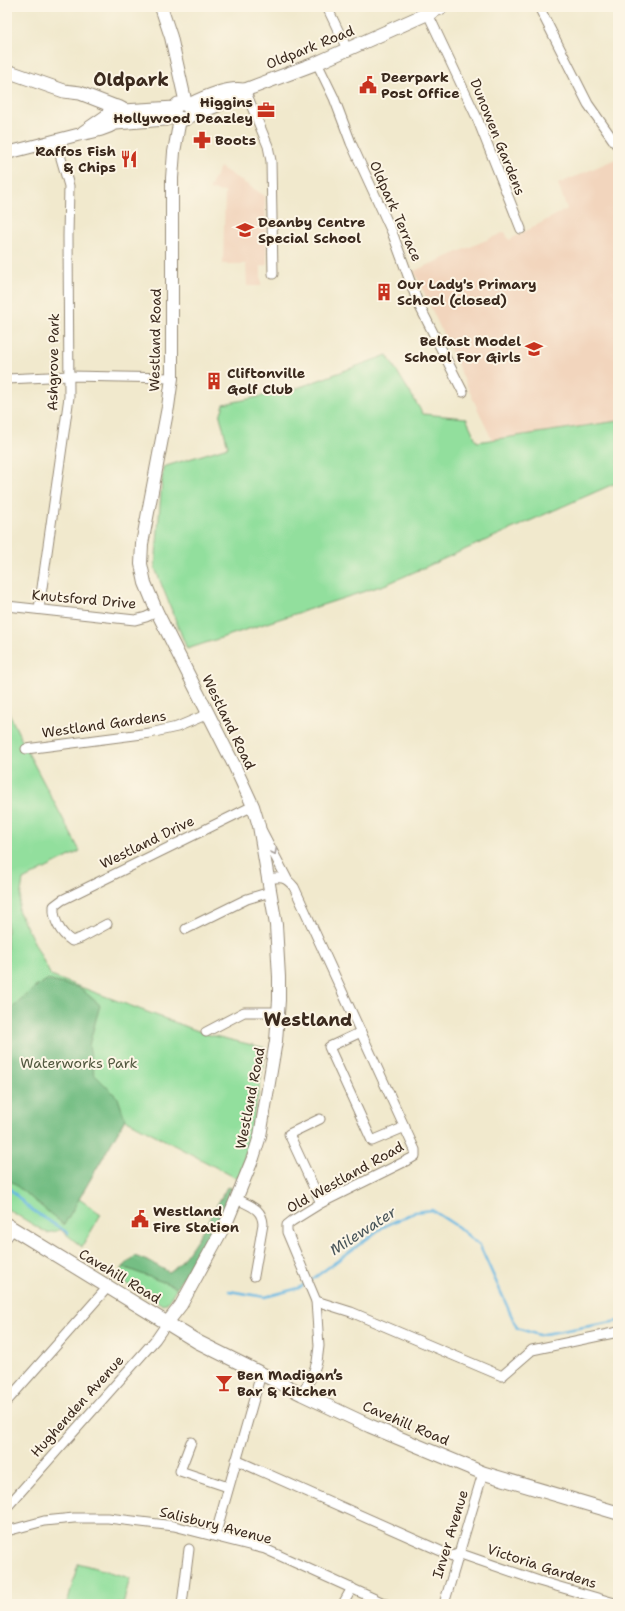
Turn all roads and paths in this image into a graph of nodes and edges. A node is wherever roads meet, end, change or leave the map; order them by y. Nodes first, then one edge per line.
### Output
1 (161, 7) edge
2 (327, 7) edge
3 (442, 7) edge
4 (539, 7) edge
5 (428, 14) junction
6 (347, 49) junction
7 (316, 63) junction
8 (7, 71) edge
9 (245, 90) junction
10 (182, 111) junction
11 (117, 115) junction
12 (56, 141) junction
13 (616, 144) dead end
14 (7, 153) edge
15 (520, 229) dead end
16 (273, 274) dead end
17 (70, 376) junction
18 (172, 378) junction
19 (7, 379) edge
20 (462, 392) dead end
21 (7, 606) edge
22 (39, 609) junction
23 (157, 612) junction
24 (208, 714) junction
25 (26, 749) dead end
26 (253, 806) junction
27 (259, 826) junction
28 (268, 879) junction
29 (287, 879) junction
30 (270, 892) junction
31 (107, 924) dead end
32 (186, 929) dead end
33 (278, 1012) junction
34 (206, 1032) dead end
35 (361, 1032) junction
36 (320, 1119) dead end
37 (405, 1127) junction
38 (237, 1199) junction
39 (321, 1203) junction
40 (9, 1230) edge
41 (254, 1276) dead end
42 (107, 1288) junction
43 (316, 1301) junction
44 (167, 1323) junction
45 (618, 1332) edge
46 (262, 1374) junction
47 (302, 1394) junction
48 (7, 1401) edge
49 (191, 1442) dead end
50 (236, 1460) junction
51 (483, 1473) junction
52 (228, 1487) junction
53 (7, 1507) edge
54 (618, 1513) edge
55 (7, 1531) edge
56 (215, 1536) junction
57 (188, 1549) dead end
58 (458, 1554) junction
59 (352, 1588) junction
60 (613, 1603) edge
61 (182, 1604) edge
62 (343, 1604) edge
63 (386, 1604) edge
64 (444, 1604) edge

1 - 10 street
2 - 6 street
3 - 5 main road, Oldpark Road
4 - 13 street
5 - 6 main road, Oldpark Road
5 - 15 street, Dunowen Gardens
6 - 7 main road, Oldpark Road
7 - 9 main road, Oldpark Road
7 - 20 street, Oldpark Terrace
8 - 11 main road
9 - 10 main road, Oldpark Road
9 - 16 street
10 - 11 main road, Oldpark Road
10 - 18 street, Westland Road
11 - 12 street
12 - 14 street
12 - 17 street, Ashgrove Park
17 - 18 street
17 - 19 street
17 - 22 street, Ashgrove Park
18 - 23 street, Westland Road
21 - 22 street, Knutsford Drive
22 - 23 street, Knutsford Drive
23 - 24 street, Westland Road
24 - 25 street, Westland Gardens
24 - 26 street, Westland Road
26 - 27 street, Westland Road
26 - 31 street, Westland Drive
27 - 28 street, Westland Road
27 -> 29 street, Old Westland Road
28 - 29 street
28 - 30 street, Westland Road
29 - 35 street, Old Westland Road
30 - 32 street
30 - 33 street, Westland Road
33 - 34 street
33 - 38 street, Westland Road
35 - 37 street, Old Westland Road
35 - 37 street
36 - 39 street
37 - 39 street, Old Westland Road
38 - 41 street
38 - 44 street, Westland Road
39 - 43 street, Old Westland Road
40 - 42 main road, Cavehill Road
42 - 44 main road, Cavehill Road
42 - 48 street
43 - 45 street
43 - 47 street, Old Westland Road
44 - 46 main road, Cavehill Road
44 - 53 street, Hughenden Avenue
46 - 47 main road, Cavehill Road
46 - 50 street
47 - 51 main road, Cavehill Road
49 - 52 street
50 - 52 street
50 - 58 street, Victoria Gardens
51 - 54 main road, Cavehill Road
51 - 58 street, Inver Avenue
52 - 56 street
55 - 56 street, Salisbury Avenue
56 - 59 street, Salisbury Avenue
57 - 61 street
58 - 60 street, Victoria Gardens
58 - 64 street, Inver Avenue
59 - 62 street
59 - 63 street, Salisbury Avenue

